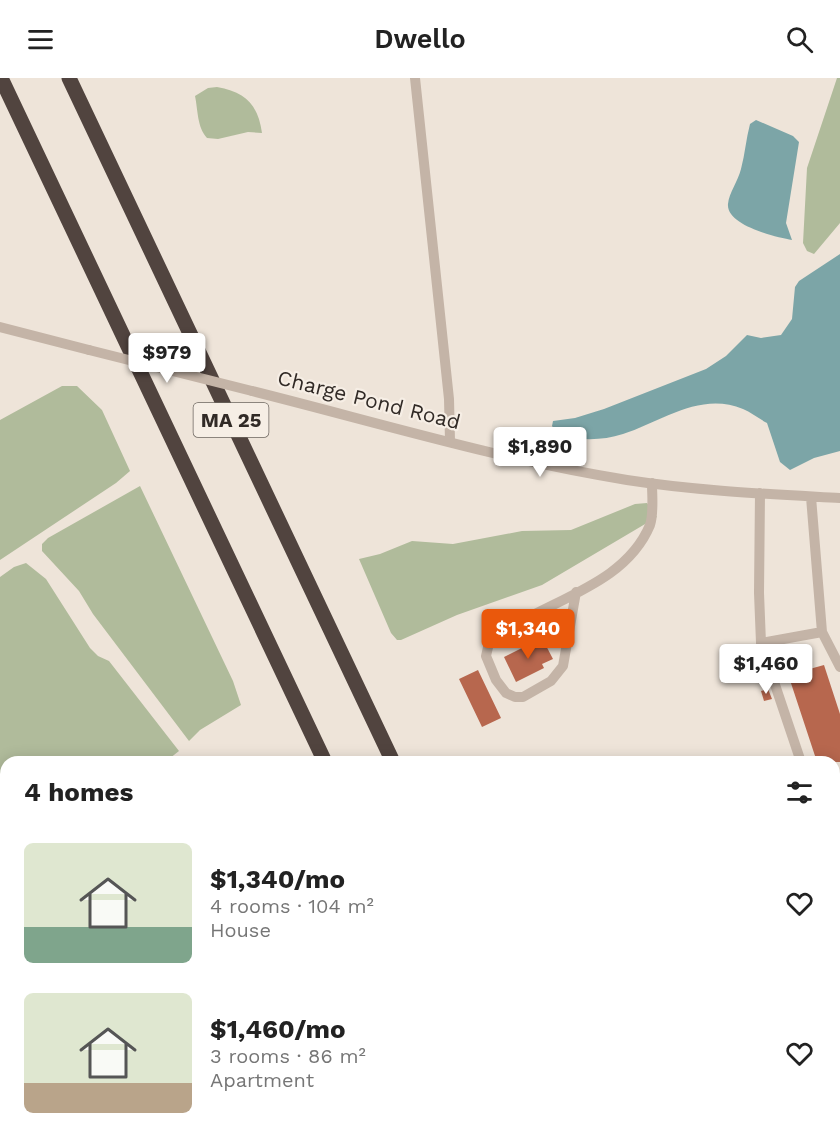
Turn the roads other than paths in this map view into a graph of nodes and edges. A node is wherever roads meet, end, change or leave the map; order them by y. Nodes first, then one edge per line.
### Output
1 (1, 78) edge
2 (69, 78) edge
3 (415, 78) edge
4 (0, 327) edge
5 (450, 441) junction
6 (652, 483) junction
7 (760, 493) junction
8 (811, 497) junction
9 (840, 498) edge
10 (576, 592) junction
11 (822, 632) junction
12 (761, 643) junction
13 (840, 667) edge
14 (322, 756) edge
15 (390, 756) edge
16 (799, 756) edge

1 - 14 highway, MA 25
2 - 15 highway, MA 25
3 - 5 street
4 - 5 street, Charge Pond Road, bridge
5 - 6 street, Charge Pond Road
6 - 7 street, Charge Pond Road
6 - 10 street
7 - 8 street, Charge Pond Road
7 - 12 street
8 - 9 street, Charge Pond Road
8 - 11 street
10 - 10 street
11 - 12 street
11 - 13 street
12 - 16 street

